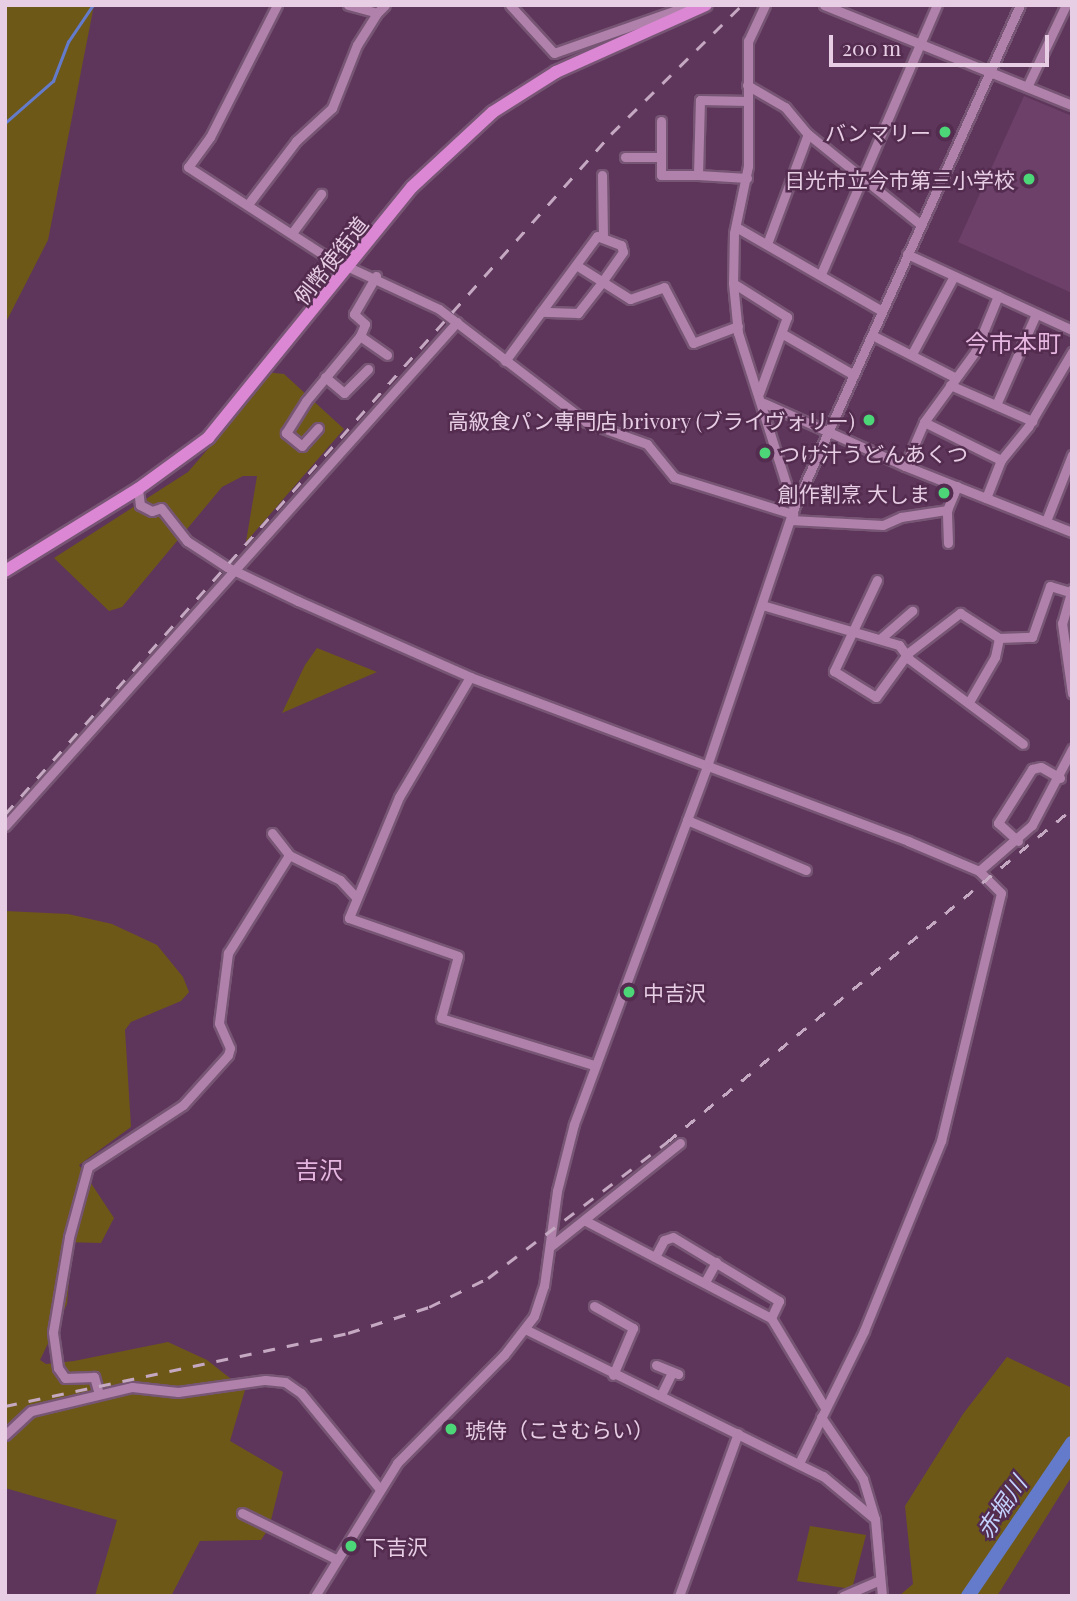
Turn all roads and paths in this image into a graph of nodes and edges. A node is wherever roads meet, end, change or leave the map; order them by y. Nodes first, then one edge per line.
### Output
1 (277, 5) edge
2 (348, 5) edge
3 (386, 5) edge
4 (510, 5) edge
5 (690, 5) edge
6 (706, 5) edge
7 (765, 5) edge
8 (824, 5) edge
9 (937, 5) edge
10 (1020, 5) edge
11 (1066, 5) edge
12 (843, 8) edge
13 (377, 13) junction
14 (921, 43) junction
15 (990, 72) junction
16 (747, 85) junction
17 (1027, 87) junction
18 (748, 101) junction
19 (1072, 105) edge
20 (661, 121) dead end
21 (808, 134) junction
22 (625, 157) dead end
23 (661, 157) junction
24 (602, 175) dead end
25 (698, 175) junction
26 (747, 178) junction
27 (864, 180) junction
28 (321, 194) dead end
29 (249, 203) junction
30 (920, 224) junction
31 (736, 227) junction
32 (292, 233) junction
33 (603, 238) junction
34 (767, 244) junction
35 (907, 254) junction
36 (576, 265) junction
37 (350, 266) junction
38 (821, 274) junction
39 (376, 276) junction
40 (954, 276) junction
41 (603, 281) junction
42 (733, 283) junction
43 (998, 296) junction
44 (882, 311) junction
45 (541, 312) junction
46 (1037, 314) junction
47 (457, 322) junction
48 (738, 326) junction
49 (1072, 330) edge
50 (783, 334) junction
51 (872, 334) junction
52 (360, 336) junction
53 (913, 352) junction
54 (1072, 352) edge
55 (387, 355) dead end
56 (505, 361) junction
57 (368, 369) dead end
58 (854, 375) junction
59 (324, 377) junction
60 (953, 381) junction
61 (759, 393) junction
62 (764, 403) junction
63 (996, 405) junction
64 (1032, 421) junction
65 (924, 422) junction
66 (318, 428) dead end
67 (830, 431) junction
68 (1071, 458) edge
69 (1001, 460) junction
70 (905, 466) junction
71 (957, 486) junction
72 (138, 489) junction
73 (986, 498) junction
74 (947, 510) junction
75 (793, 514) junction
76 (1046, 521) junction
77 (1072, 532) edge
78 (948, 543) dead end
79 (5, 571) edge
80 (235, 572) junction
81 (877, 580) dead end
82 (1071, 590) edge
83 (762, 605) junction
84 (912, 611) dead end
85 (856, 632) junction
86 (999, 638) junction
87 (880, 639) junction
88 (908, 653) junction
89 (470, 677) junction
90 (1072, 693) edge
91 (969, 702) junction
92 (1023, 744) dead end
93 (1072, 749) edge
94 (707, 765) junction
95 (1060, 778) junction
96 (687, 820) junction
97 (5, 826) edge
98 (272, 833) dead end
99 (1018, 841) junction
100 (289, 855) junction
101 (806, 870) dead end
102 (979, 872) junction
103 (356, 897) junction
104 (594, 1065) junction
105 (680, 1143) dead end
106 (584, 1220) junction
107 (551, 1246) junction
108 (656, 1257) junction
109 (716, 1262) junction
110 (705, 1283) junction
111 (594, 1306) dead end
112 (771, 1318) junction
113 (525, 1329) junction
114 (656, 1365) dead end
115 (613, 1375) junction
116 (99, 1394) junction
117 (661, 1395) junction
118 (823, 1413) junction
119 (738, 1433) junction
120 (5, 1435) edge
121 (799, 1463) junction
122 (379, 1488) junction
123 (242, 1513) dead end
124 (875, 1519) junction
125 (337, 1559) junction
126 (880, 1580) junction
127 (314, 1596) edge
128 (679, 1596) edge
129 (843, 1596) edge
130 (882, 1596) edge

1 - 29 street
2 - 13 street
3 - 13 street
4 - 5 street
6 - 37 highway, 例幣使街道
7 - 16 street
8 - 12 street
9 - 14 street
10 - 15 street
11 - 17 street
12 - 14 street
13 - 29 street
14 - 15 street
14 - 27 street
15 - 17 street
15 - 30 street
16 - 18 street
16 - 21 street
17 - 19 street
18 - 25 street
18 - 26 street
20 - 23 street
21 - 27 street
21 - 34 street
22 - 23 street
23 - 25 street
24 - 33 street
25 - 26 street
26 - 31 street
27 - 30 street
27 - 38 street
28 - 32 street
29 - 32 street
30 - 35 street
31 - 34 street
31 - 42 street
32 - 37 street
33 - 36 street
33 - 41 street
34 - 38 street
35 - 40 street
35 - 44 street
36 - 41 street
36 - 45 street
37 - 39 street
37 - 72 highway, 例幣使街道
38 - 44 street
39 - 47 street
39 - 52 street
40 - 43 street
40 - 53 street
41 - 45 street
41 - 48 street
42 - 48 street
42 - 50 street
43 - 46 street
43 - 60 street
44 - 51 street
45 - 56 street
46 - 49 street
46 - 63 street
47 - 56 street
47 - 80 street
48 - 61 street
50 - 58 street
50 - 61 street
51 - 53 street
51 - 58 street
52 - 55 street
52 - 59 street
53 - 60 street
54 - 64 street
56 - 75 street
57 - 59 street
58 - 67 street
59 - 66 street
60 - 63 street
60 - 65 street
61 - 62 street
62 - 67 street
62 - 75 street
63 - 64 street
64 - 69 street
65 - 69 street
65 - 70 street
67 - 70 street
67 - 75 street
68 - 76 street
69 - 73 street
70 - 71 street
71 - 73 street
71 - 74 street
72 - 79 highway, 例幣使街道
72 - 80 street
73 - 76 street
74 - 75 street
74 - 78 street
75 - 83 street
76 - 77 street
80 - 89 street
80 - 97 street
81 - 85 street
82 - 86 street
82 - 90 street
83 - 85 street
83 - 94 street
84 - 87 street
85 - 87 street
85 - 88 street
86 - 88 street
86 - 91 street
87 - 88 street
88 - 91 street
89 - 94 street
89 - 103 street
91 - 92 street
93 - 95 street
94 - 96 street
94 - 102 street
95 - 99 street
95 - 99 street
96 - 101 street
96 - 104 street
98 - 100 street
99 - 102 street
100 - 103 street
100 - 116 street
102 - 118 street
103 - 104 street
104 - 107 street
105 - 106 street
106 - 107 street
106 - 108 street
107 - 113 street
108 - 109 street
108 - 110 street
109 - 110 street
109 - 112 street
110 - 112 street
111 - 115 street
112 - 118 street
113 - 115 street
113 - 122 street
114 - 117 street
115 - 117 street
116 - 120 street
116 - 122 street
117 - 119 street
118 - 121 street
118 - 124 street
119 - 121 street
119 - 128 street
121 - 124 street
122 - 125 street
123 - 125 street
124 - 126 street
125 - 127 street
126 - 129 street
126 - 130 street

